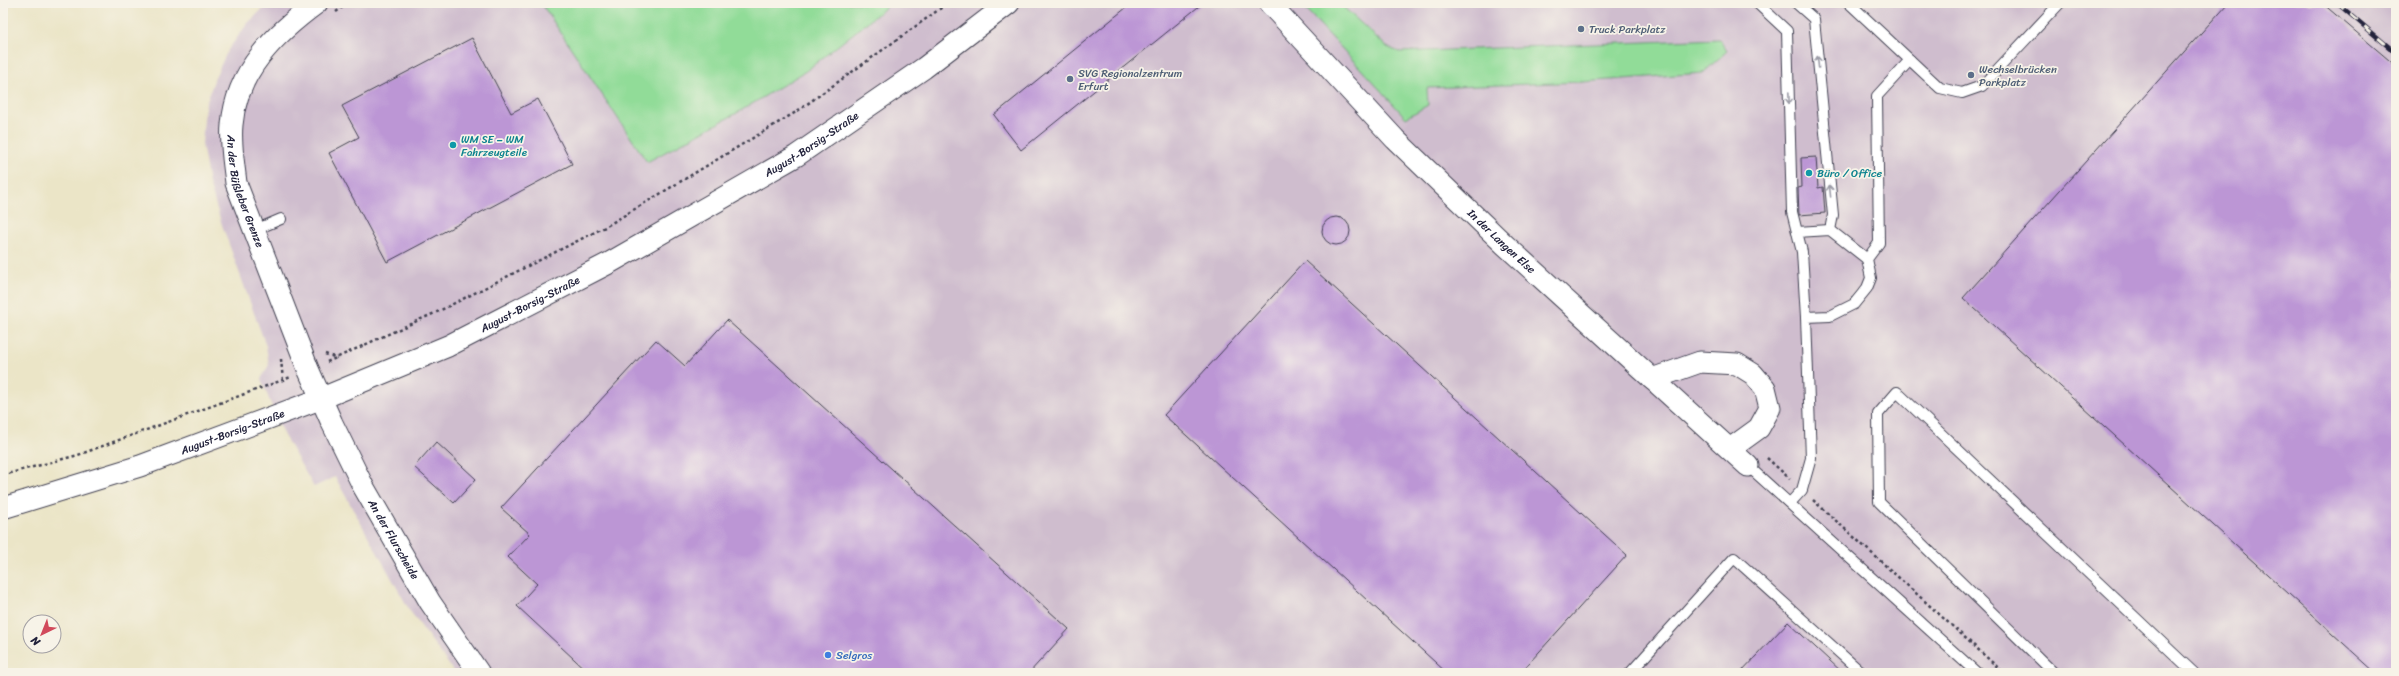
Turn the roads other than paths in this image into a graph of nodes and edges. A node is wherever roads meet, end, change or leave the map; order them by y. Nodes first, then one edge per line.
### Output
1 (1009, 3) edge
2 (1269, 3) edge
3 (1757, 3) edge
4 (1796, 3) edge
5 (1849, 3) edge
6 (2060, 3) edge
7 (324, 9) edge
8 (1910, 60) junction
9 (281, 219) dead end
10 (255, 230) junction
11 (1830, 230) junction
12 (1797, 232) junction
13 (1867, 259) junction
14 (1806, 317) junction
15 (1652, 379) junction
16 (320, 399) junction
17 (1738, 444) junction
18 (1748, 466) joint
19 (1790, 503) junction
20 (3, 508) edge
21 (479, 673) edge
22 (1630, 673) edge
23 (1862, 673) edge
24 (1977, 673) edge
25 (2054, 673) edge
26 (2194, 673) edge

1 - 16 street, August-Borsig-Straße
2 - 15 street, In der Langen Else
3 -> 12 lane
11 -> 4 lane
5 - 8 lane
6 - 8 lane
7 - 10 street, An der Büßleber Grenze
8 - 13 lane
9 - 10 lane
10 - 16 street, An der Büßleber Grenze
11 - 12 lane
11 - 13 lane
12 - 14 lane
13 - 14 lane
14 - 19 lane
15 - 17 street, In der Langen Else
15 - 17 street
16 - 20 street, August-Borsig-Straße
16 - 21 street, An der Flurscheide
17 - 18 street, In der Langen Else
18 - 19 lane
19 - 24 lane
22 - 23 lane
25 - 26 lane

